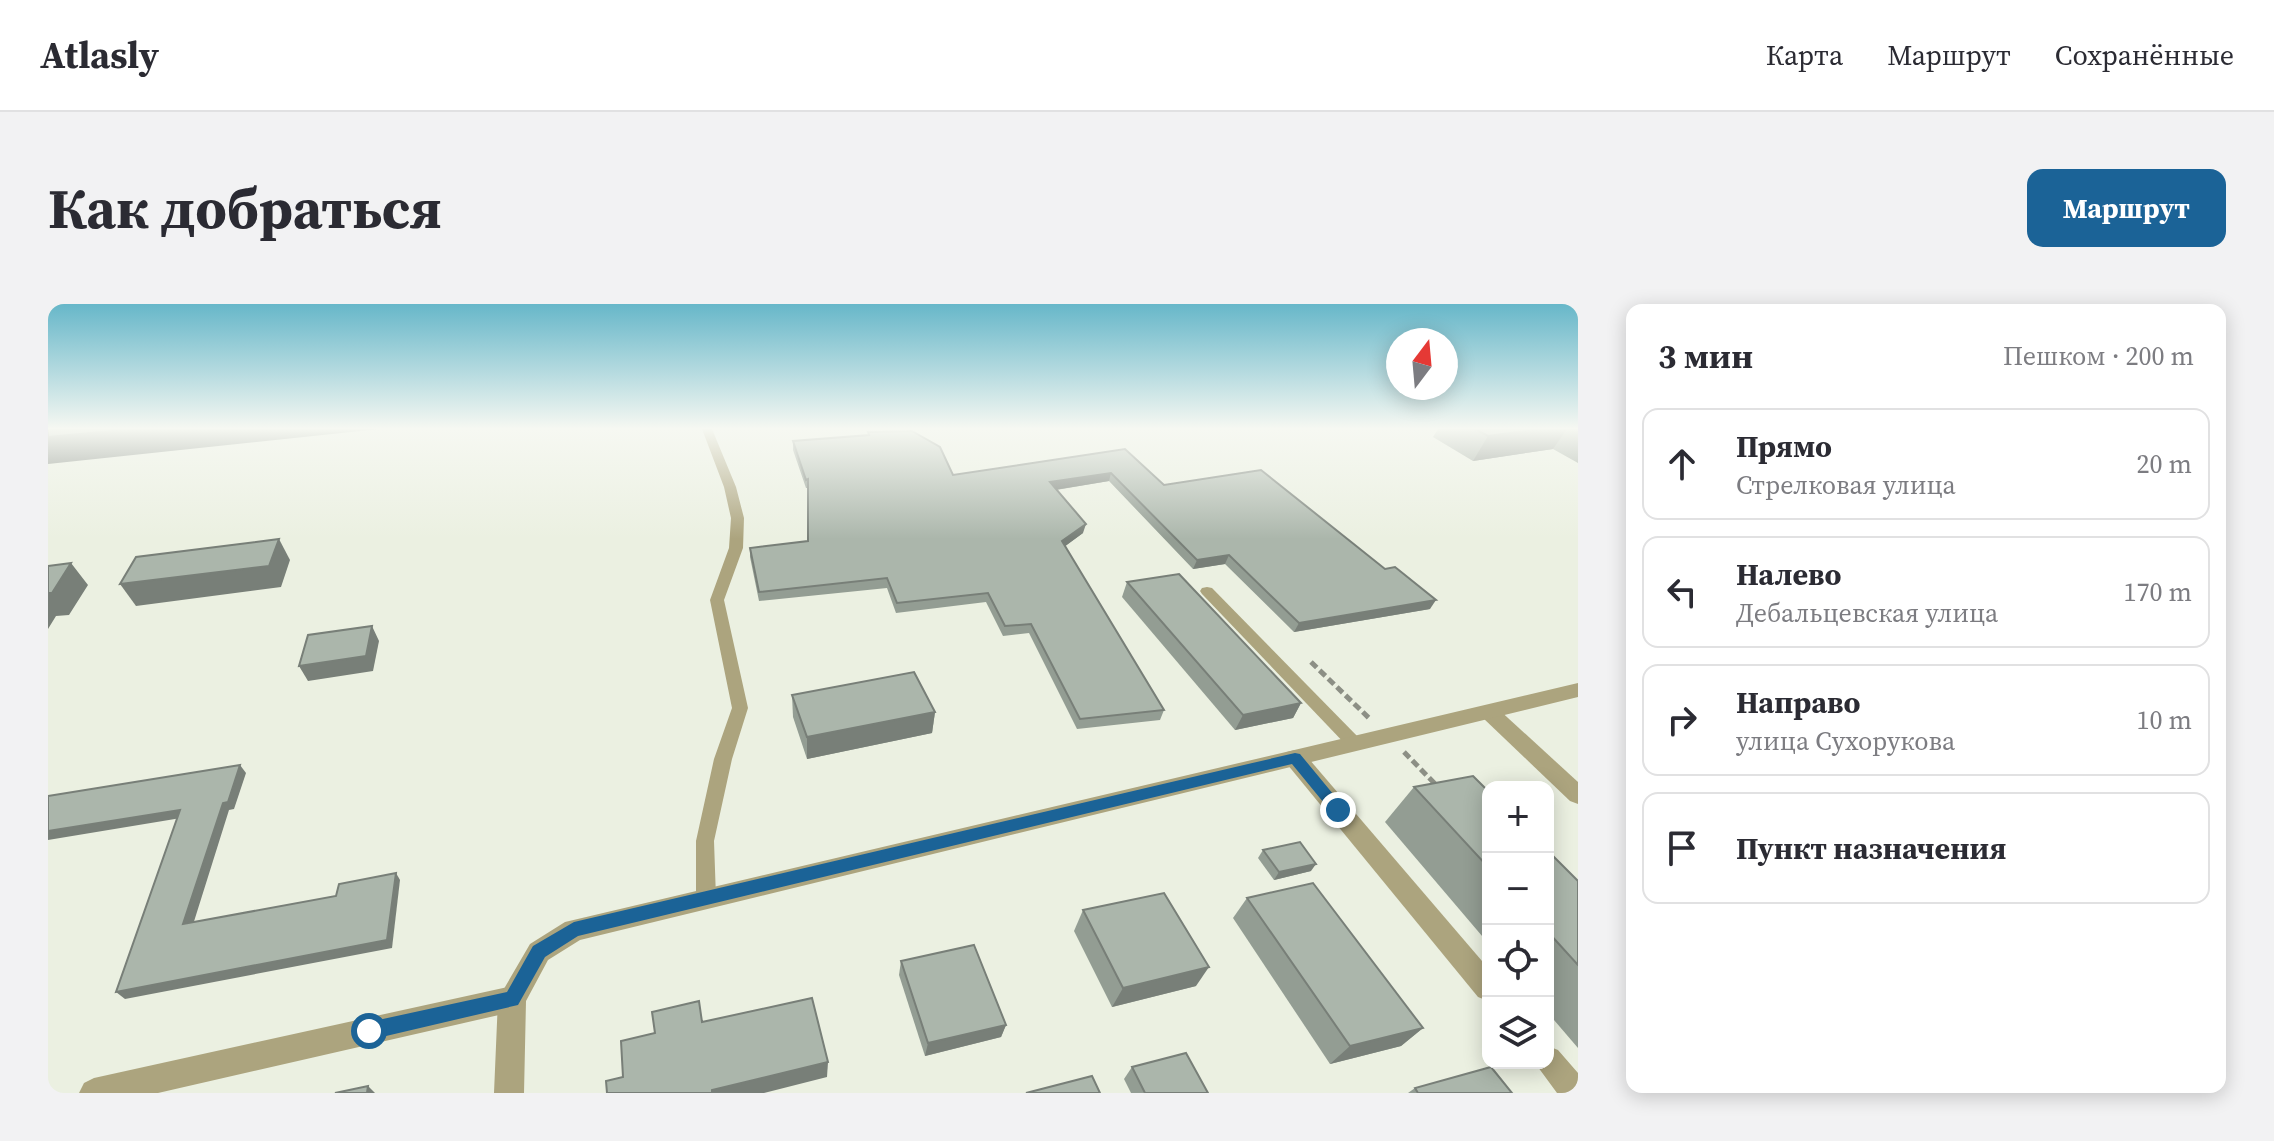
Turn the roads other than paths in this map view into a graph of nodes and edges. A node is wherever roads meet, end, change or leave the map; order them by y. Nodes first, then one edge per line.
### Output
1 (721, 466) edge
2 (1207, 591) dead end
3 (1578, 690) edge
4 (1489, 712) junction
5 (1354, 743) junction
6 (1295, 758) junction
7 (1578, 795) edge
8 (706, 898) junction
9 (1482, 981) edge
10 (512, 999) junction
11 (1554, 1067) edge
12 (94, 1093) edge
13 (509, 1093) edge
14 (1576, 1093) edge

1 - 8 lane
2 - 5 lane
3 - 4 street
4 - 5 street
4 - 7 street
5 - 6 street
6 - 8 street
6 - 9 street
8 - 10 street
10 - 12 street
10 - 13 street
11 - 14 street

